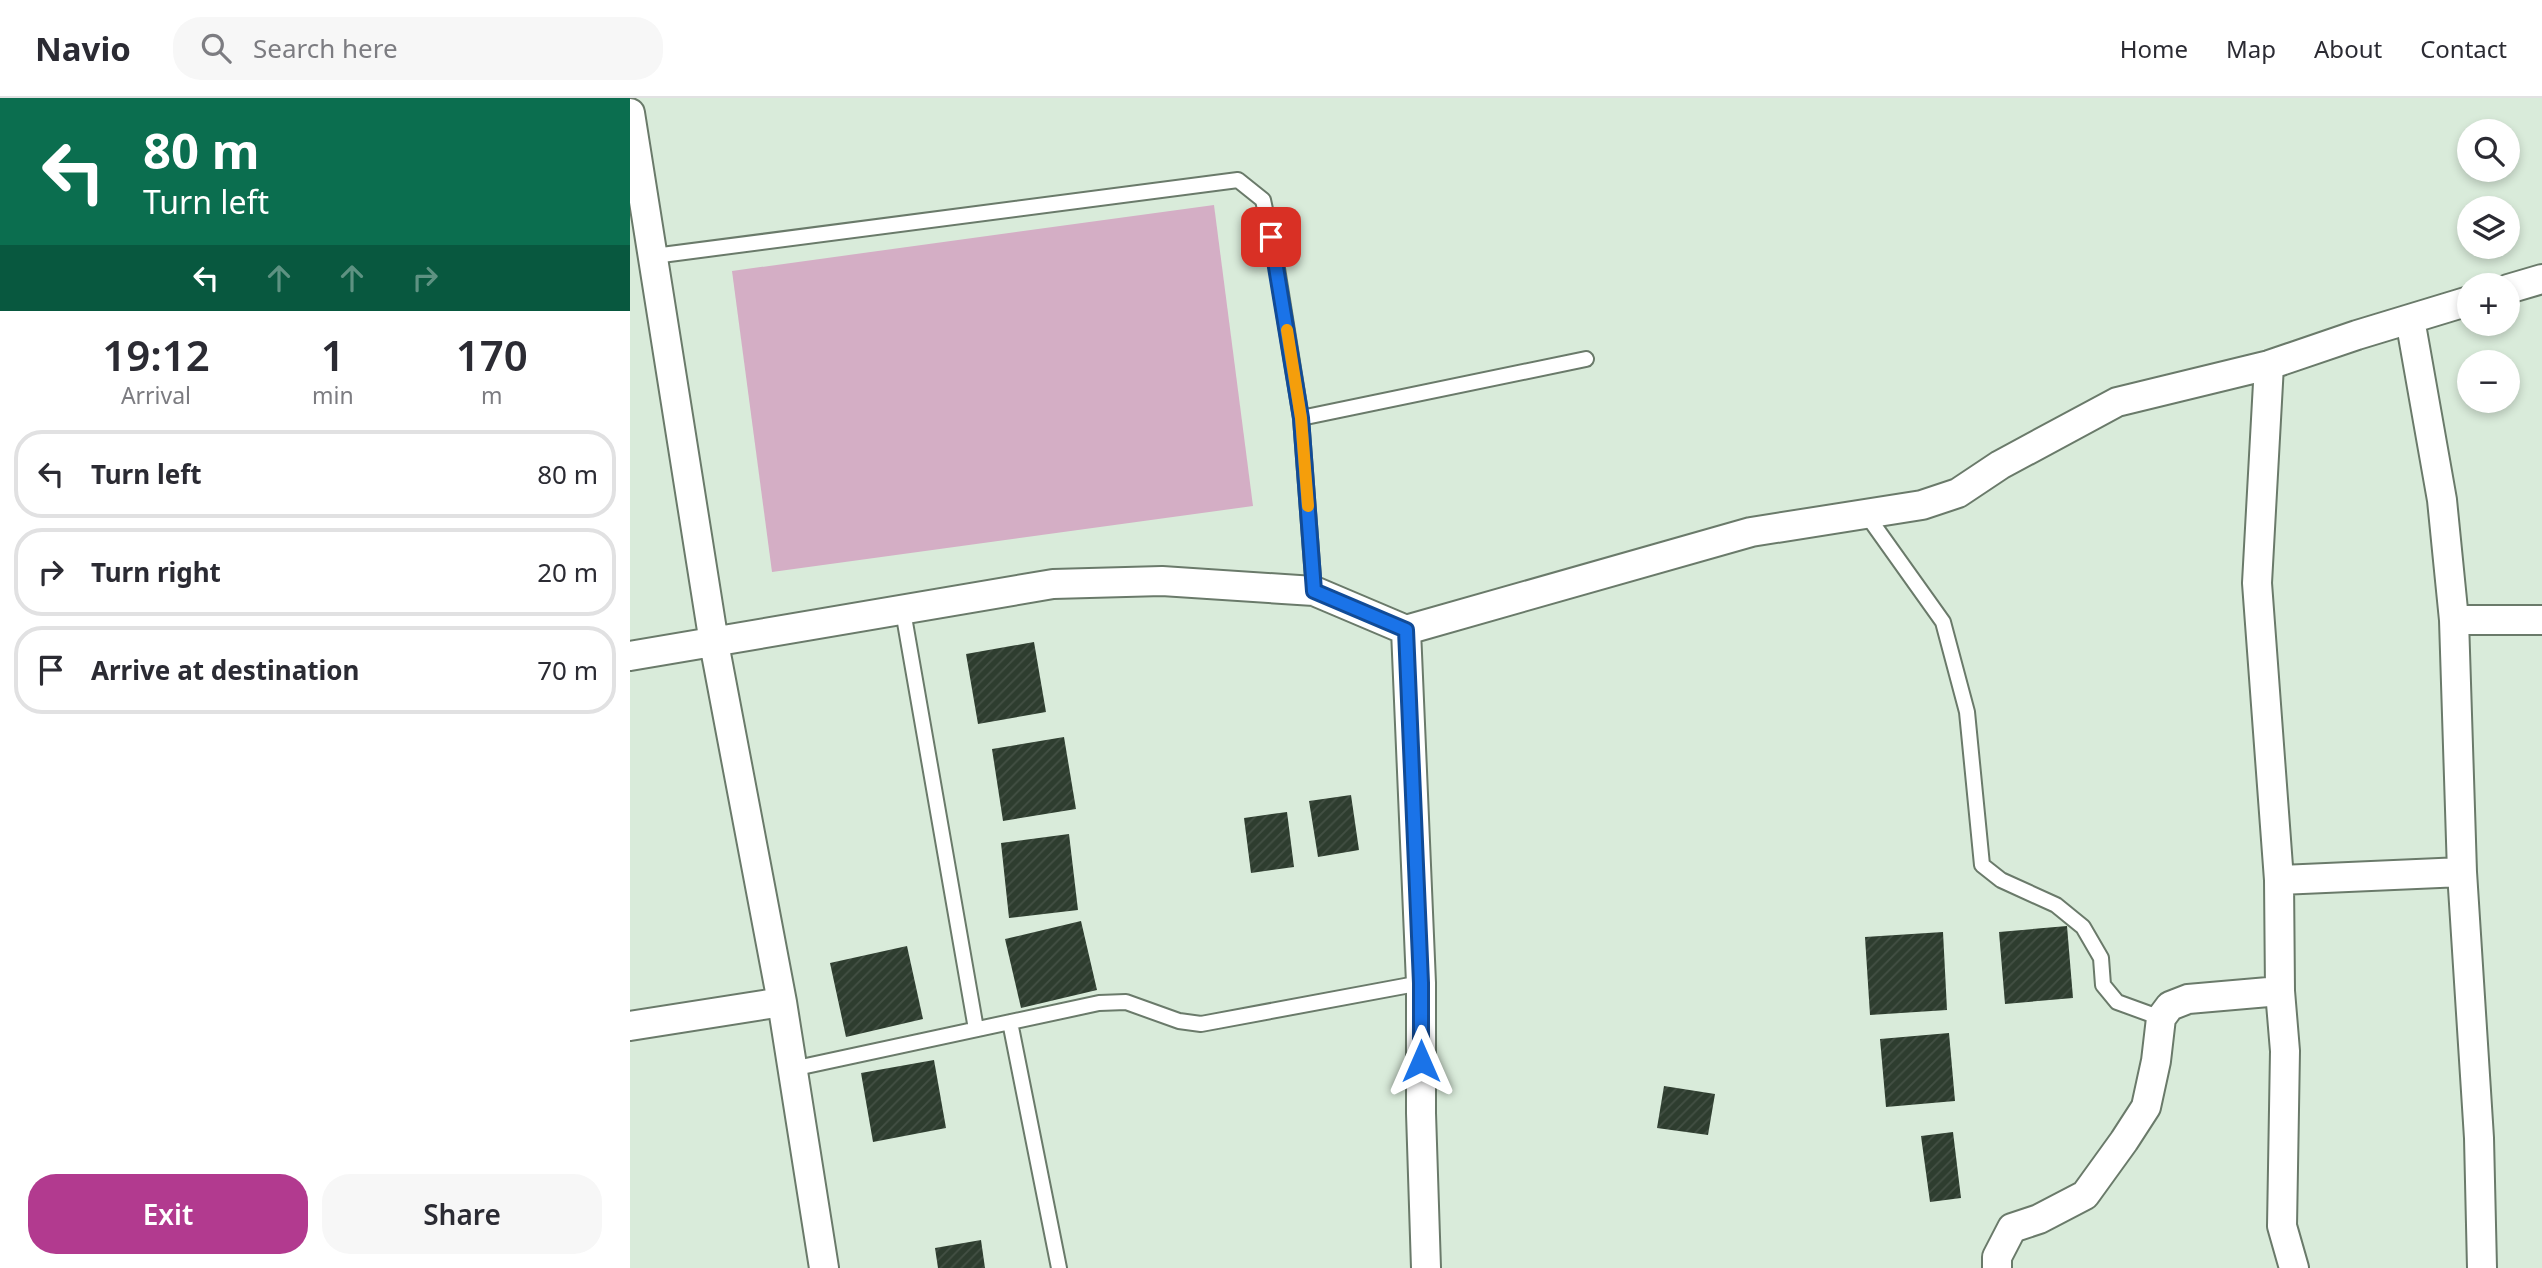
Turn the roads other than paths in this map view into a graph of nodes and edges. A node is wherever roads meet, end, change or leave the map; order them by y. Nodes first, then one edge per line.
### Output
1 (630, 113) edge
2 (642, 258) edge
3 (2542, 279) edge
4 (2520, 285) edge
5 (2457, 305) edge
6 (2410, 319) junction
7 (1586, 359) dead end
8 (2269, 365) junction
9 (1301, 418) junction
10 (1866, 514) junction
11 (1314, 591) junction
12 (903, 611) junction
13 (2454, 620) junction
14 (2542, 620) edge
15 (1406, 630) junction
16 (715, 643) junction
17 (630, 656) edge
18 (2462, 872) junction
19 (2279, 880) junction
20 (1421, 983) junction
21 (2280, 991) junction
22 (782, 1002) junction
23 (2161, 1018) junction
24 (1010, 1022) junction
25 (630, 1026) edge
26 (976, 1029) junction
27 (792, 1069) junction
28 (824, 1268) edge
29 (1059, 1268) edge
30 (1426, 1268) edge
31 (1997, 1268) edge
32 (2294, 1268) edge
33 (2482, 1268) edge

1 - 2 street
2 - 9 lane
2 - 16 street
3 - 4 street
5 - 6 street
6 - 8 street
6 - 13 street
7 - 9 lane
8 - 10 street
8 - 19 street
9 - 11 lane
10 - 15 street
10 - 23 lane
11 - 12 street
11 - 15 street
12 - 16 street
12 - 26 lane
13 - 14 street
13 - 18 street
15 - 20 street
16 - 17 street
16 - 22 street
18 - 19 street
18 - 33 street
19 - 21 street
20 - 24 lane
20 - 30 street
21 - 23 street
21 - 32 street
22 - 25 street
22 - 27 street
23 - 31 street
24 - 26 lane
24 - 29 lane
26 - 27 lane
27 - 28 street

